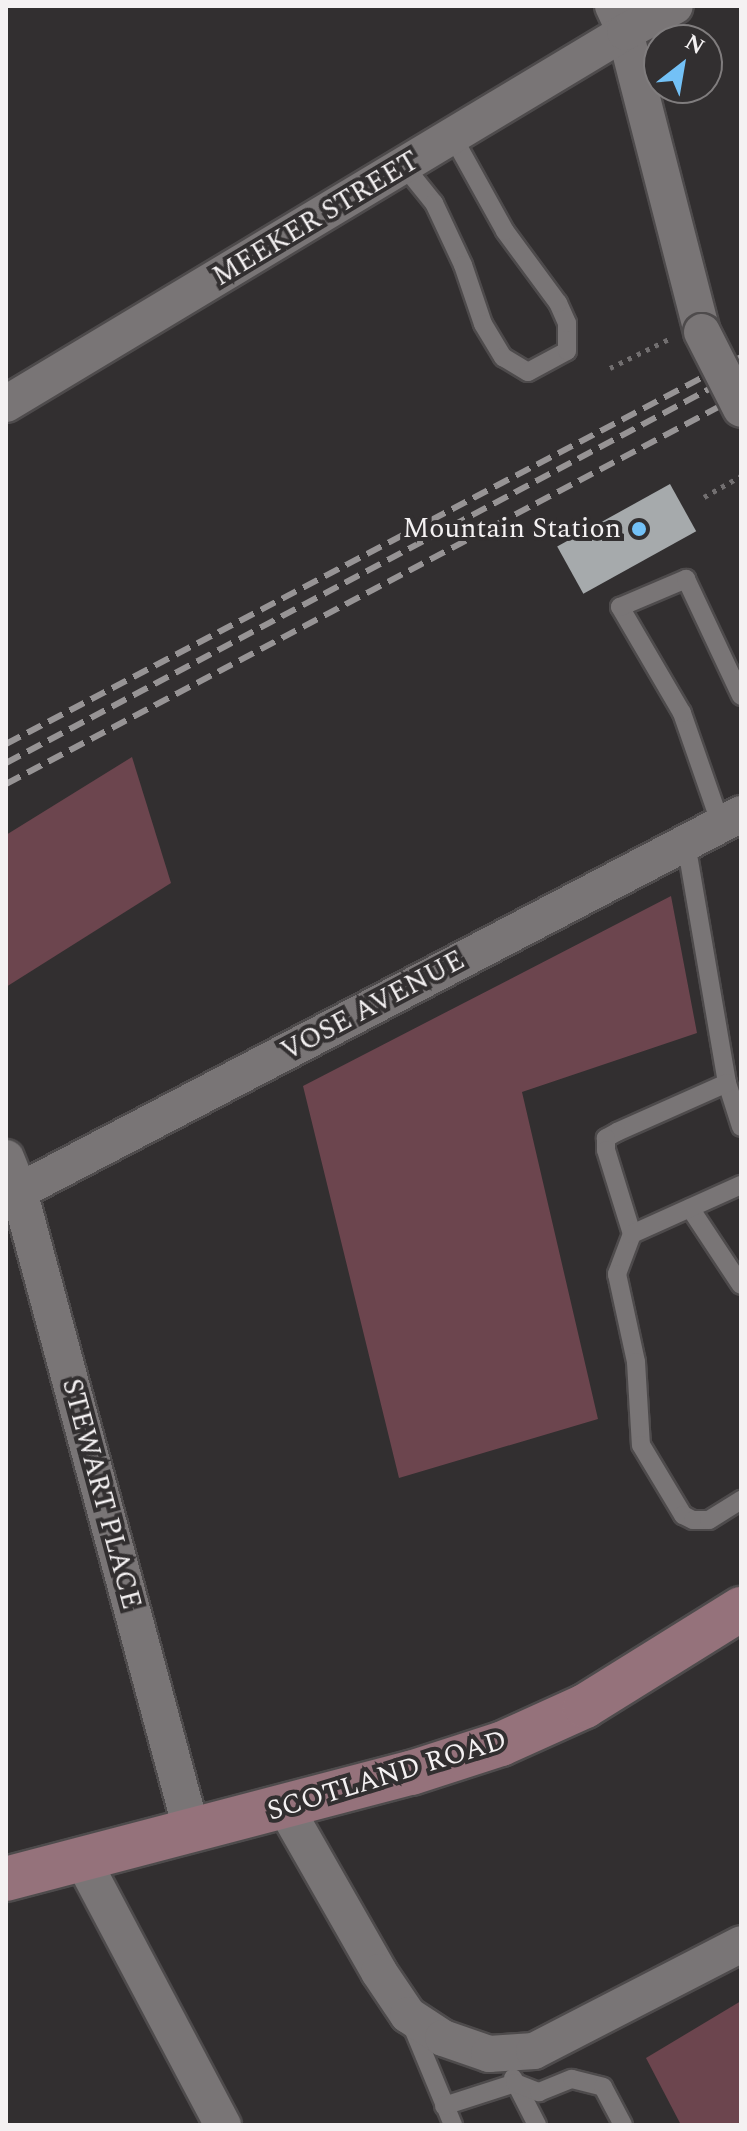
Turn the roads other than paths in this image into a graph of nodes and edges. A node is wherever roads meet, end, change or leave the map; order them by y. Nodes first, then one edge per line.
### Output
1 (675, 6) edge
2 (619, 19) edge
3 (453, 137) junction
4 (404, 166) junction
5 (6, 404) edge
6 (741, 409) edge
7 (741, 696) edge
8 (731, 820) edge
9 (686, 843) junction
10 (727, 1083) junction
11 (741, 1127) edge
12 (6, 1158) edge
13 (741, 1185) edge
14 (12, 1195) edge
15 (690, 1208) junction
16 (632, 1234) junction
17 (741, 1285) edge
18 (741, 1500) edge
19 (741, 1609) edge
20 (285, 1807) junction
21 (192, 1832) junction
22 (82, 1859) junction
23 (6, 1879) edge
24 (741, 1944) edge
25 (408, 2015) junction
26 (511, 2068) junction
27 (444, 2106) junction
28 (223, 2125) edge
29 (453, 2125) edge
30 (537, 2125) edge
31 (623, 2125) edge

1 - 2 street, MEEKER STREET
2 - 3 street, MEEKER STREET
2 - 6 street, bridge
3 - 4 street, MEEKER STREET
3 - 4 lane
4 - 5 street, MEEKER STREET
7 - 8 lane
8 - 9 street, VOSE AVENUE
9 - 10 lane
9 - 14 street, VOSE AVENUE
10 - 11 lane
10 - 16 lane
12 - 14 street, STEWART PLACE
13 - 15 lane
14 - 21 street, STEWART PLACE
15 - 16 lane
15 - 17 lane
16 - 18 lane
19 - 20 main road, SCOTLAND ROAD
20 - 21 main road, SCOTLAND ROAD
20 - 25 street
21 - 22 main road, SCOTLAND ROAD
22 - 23 main road, SCOTLAND ROAD
22 - 28 street
24 - 26 street
25 - 26 street
25 - 27 lane
26 - 27 lane
26 - 30 lane
26 - 31 lane
27 - 29 lane

